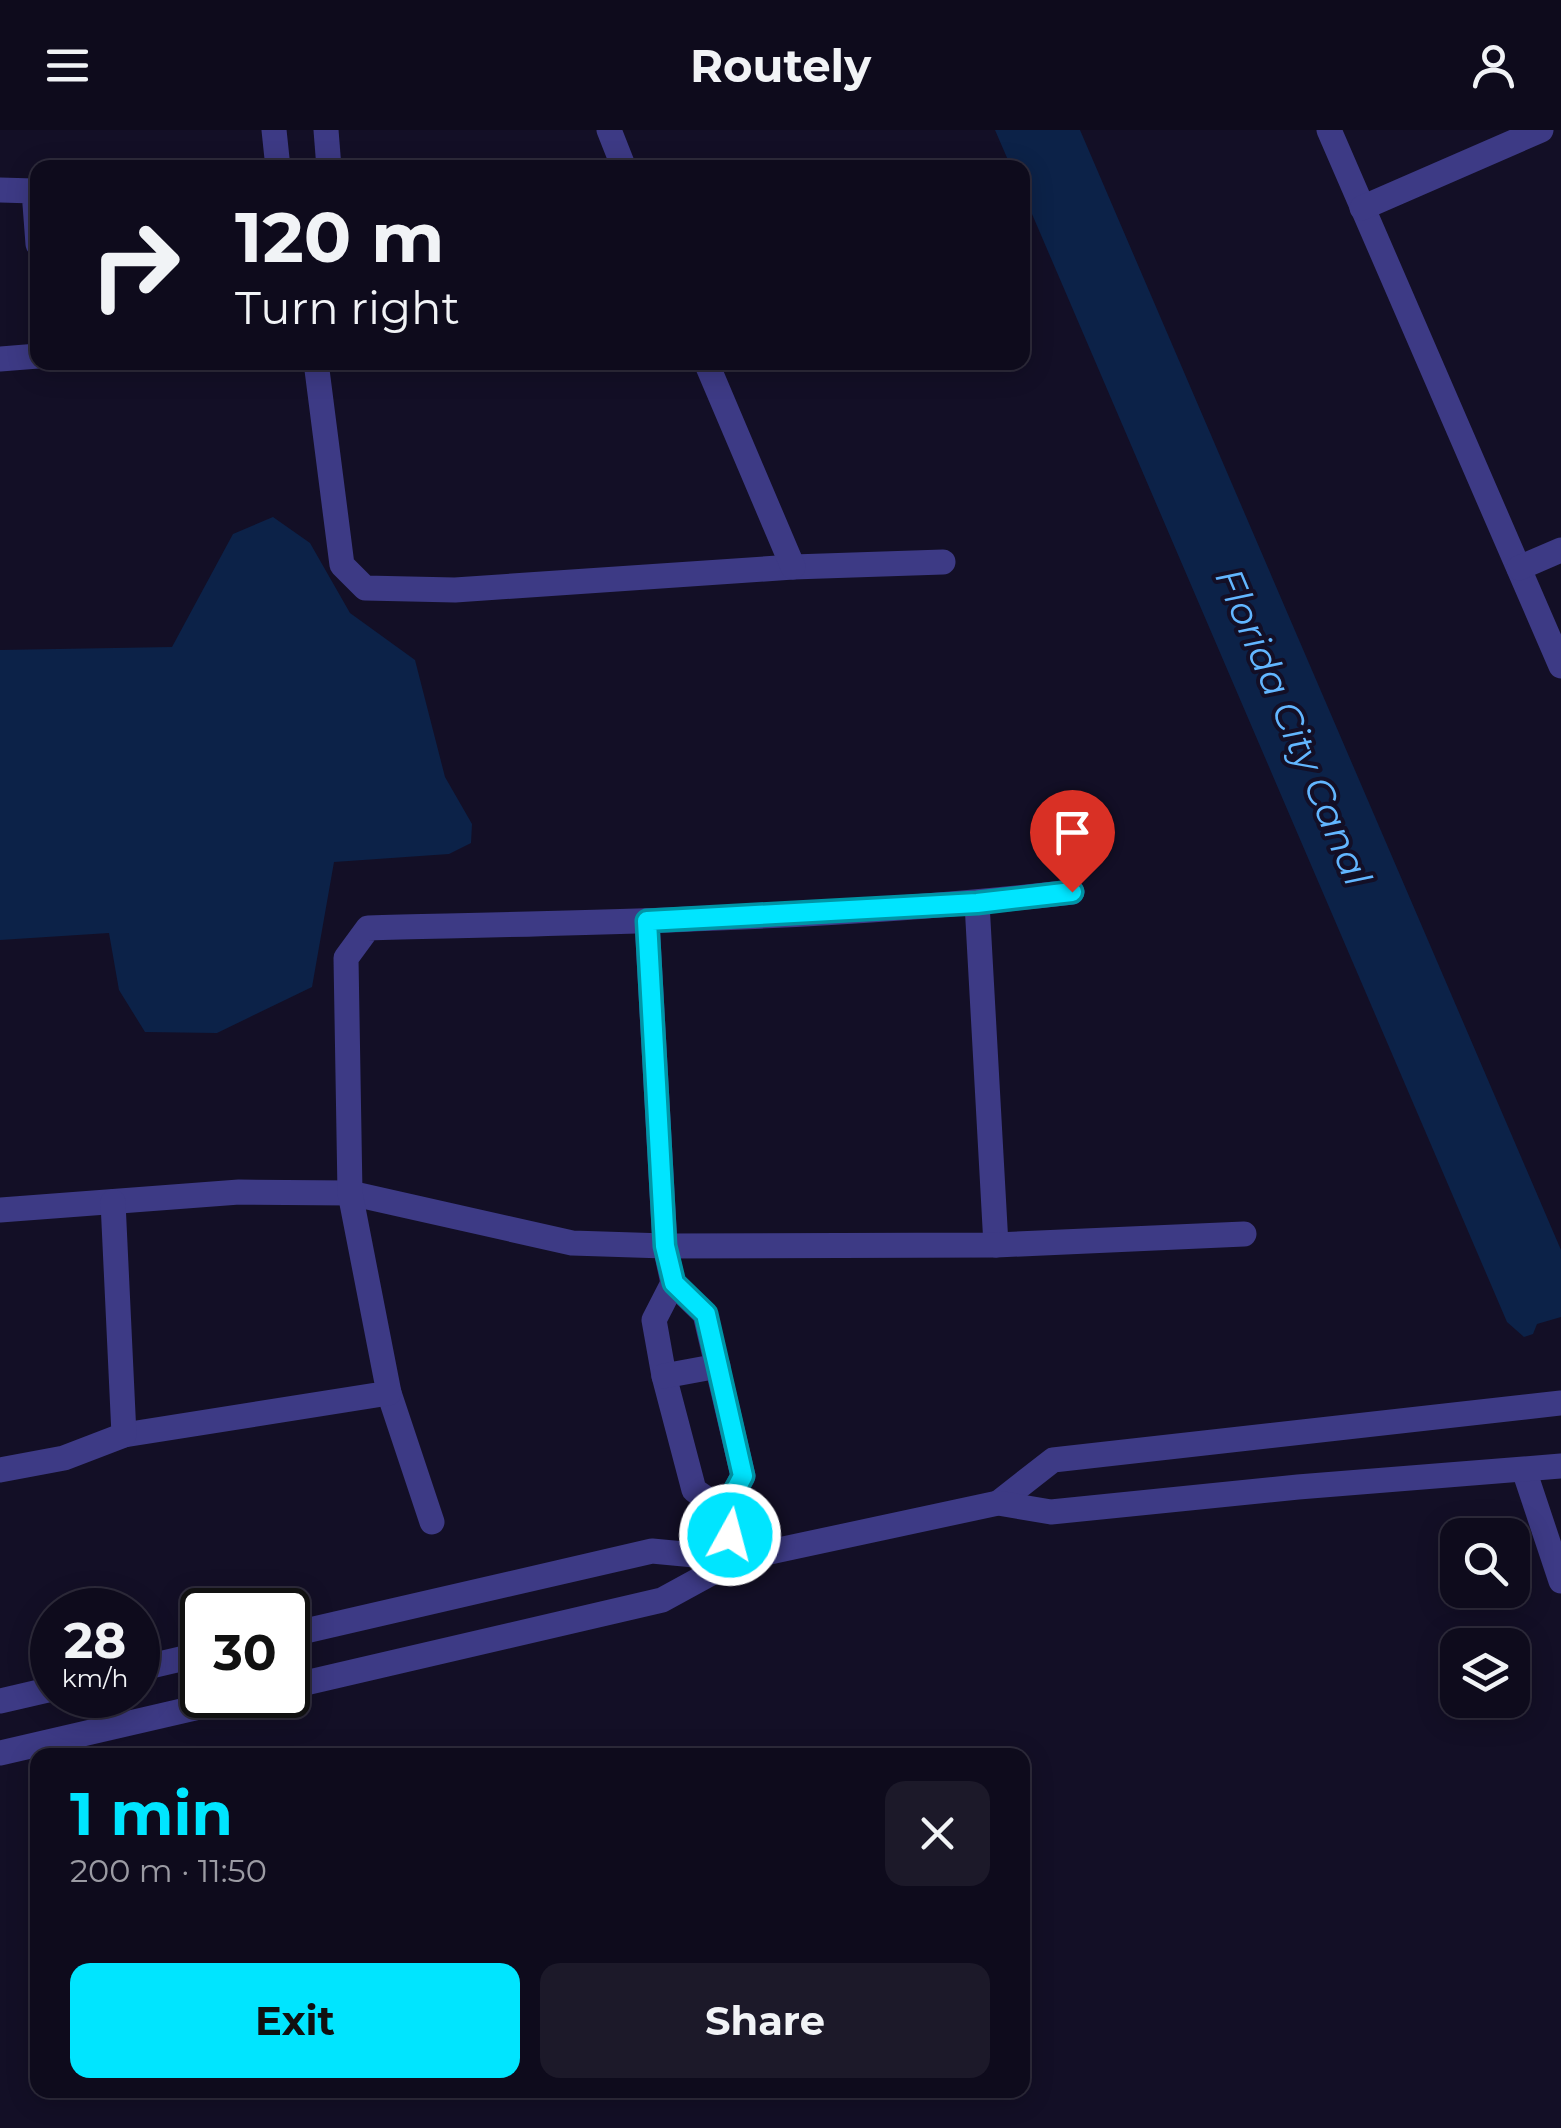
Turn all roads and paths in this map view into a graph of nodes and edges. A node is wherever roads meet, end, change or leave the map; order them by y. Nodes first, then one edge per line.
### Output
1 (274, 130) edge
2 (326, 130) edge
3 (609, 130) edge
4 (1329, 130) edge
5 (1540, 130) edge
6 (277, 160) edge
7 (328, 160) edge
8 (621, 160) edge
9 (0, 190) edge
10 (30, 190) edge
11 (1362, 208) junction
12 (30, 357) edge
13 (0, 359) edge
14 (317, 370) edge
15 (709, 370) edge
16 (1561, 550) edge
17 (944, 562) dead end
18 (793, 567) junction
19 (1519, 568) junction
20 (1561, 666) edge
21 (1072, 892) dead end
22 (977, 903) junction
23 (647, 921) junction
24 (350, 1193) junction
25 (113, 1202) junction
26 (0, 1210) edge
27 (1244, 1234) dead end
28 (665, 1246) junction
29 (996, 1246) junction
30 (674, 1283) junction
31 (718, 1366) junction
32 (664, 1376) junction
33 (389, 1393) junction
34 (1561, 1403) edge
35 (124, 1435) junction
36 (1561, 1466) edge
37 (0, 1470) edge
38 (1524, 1470) junction
39 (998, 1503) junction
40 (724, 1511) junction
41 (432, 1522) dead end
42 (737, 1560) junction
43 (1561, 1582) edge
44 (310, 1630) edge
45 (310, 1681) edge
46 (30, 1694) edge
47 (0, 1701) edge
48 (180, 1711) edge
49 (0, 1753) edge

1 - 6 street
2 - 7 street
3 - 8 street
4 - 11 street
5 - 11 street
9 - 10 street
11 - 19 street
12 - 13 street
14 - 18 street
15 - 18 street
16 - 19 street
17 - 18 street
19 - 20 street
21 - 22 street
22 - 23 street
22 - 29 street
23 - 24 street
23 - 28 street
24 - 25 street
24 - 28 street
24 - 33 street
25 - 26 street
25 - 35 street
27 - 29 street
28 - 29 street
28 - 30 street
30 - 31 street
30 - 32 street
31 - 32 street
31 - 40 street
32 - 40 street
33 - 35 street
33 - 41 street
34 - 39 street
35 - 37 street
36 - 38 street
38 - 39 street
38 - 43 street
39 - 42 street
40 - 42 street
42 - 44 street
42 - 45 street
46 - 47 street
48 - 49 street

